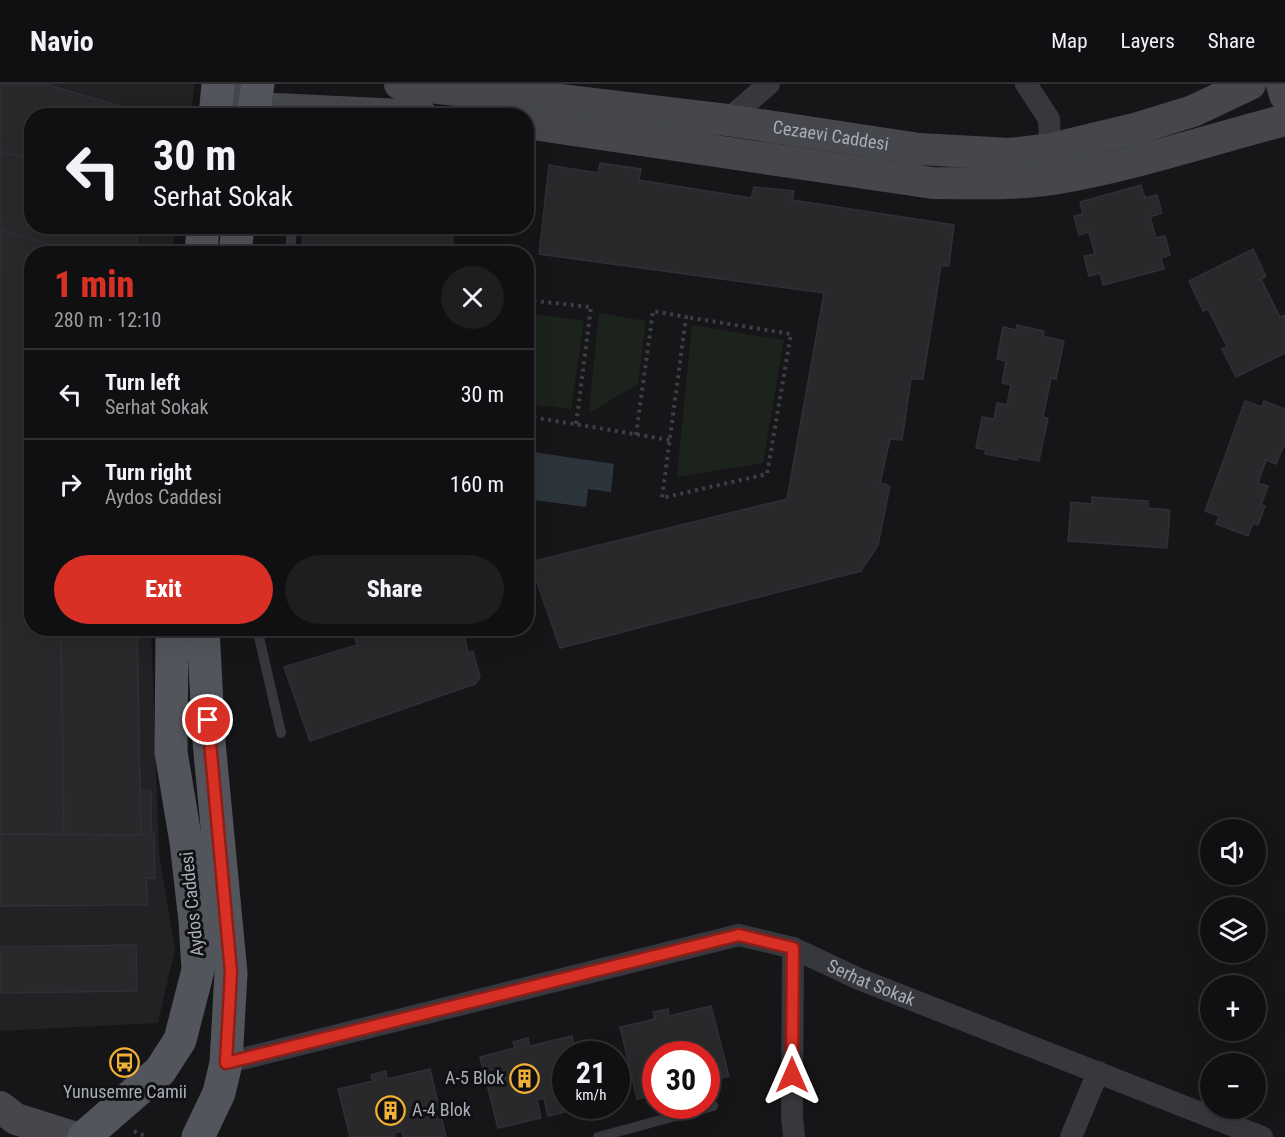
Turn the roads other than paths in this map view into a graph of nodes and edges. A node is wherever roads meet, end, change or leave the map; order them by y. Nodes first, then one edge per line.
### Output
1 (218, 84) edge
2 (400, 84) edge
3 (769, 84) edge
4 (1026, 84) edge
5 (1250, 84) edge
6 (1282, 84) edge
7 (546, 92) edge
8 (1285, 95) edge
9 (255, 102) edge
10 (215, 108) edge
11 (327, 108) edge
12 (728, 120) junction
13 (1285, 120) edge
14 (534, 124) edge
15 (1051, 164) junction
16 (172, 636) edge
17 (203, 636) edge
18 (259, 636) edge
19 (281, 733) dead end
20 (793, 948) junction
21 (226, 1063) junction
22 (1098, 1072) junction
23 (0, 1107) edge
24 (665, 1119) edge
25 (73, 1137) edge
26 (84, 1137) edge
27 (198, 1137) edge
28 (223, 1137) edge
29 (598, 1137) edge
30 (794, 1137) edge
31 (1071, 1137) edge
32 (1262, 1137) edge

1 - 9 street
1 - 10 main road
2 - 7 street, Cezaevi Caddesi
3 - 12 street
4 - 15 street
5 - 15 street, Cezaevi Caddesi
6 - 8 street
7 - 12 street, Cezaevi Caddesi
9 - 11 street
12 - 15 street, Cezaevi Caddesi
13 - 15 street, Cezaevi Caddesi
14 - 15 street, Cezaevi Caddesi
16 - 26 main road, Aydos Caddesi
17 - 21 main road, Aydos Caddesi
18 - 19 lane
20 - 21 street, Serhat Sokak
20 - 22 street, Serhat Sokak
20 - 30 street
21 - 27 main road, Aydos Caddesi
21 - 28 main road
22 - 31 street
22 - 32 street, Serhat Sokak
23 - 25 street
24 - 29 lane

